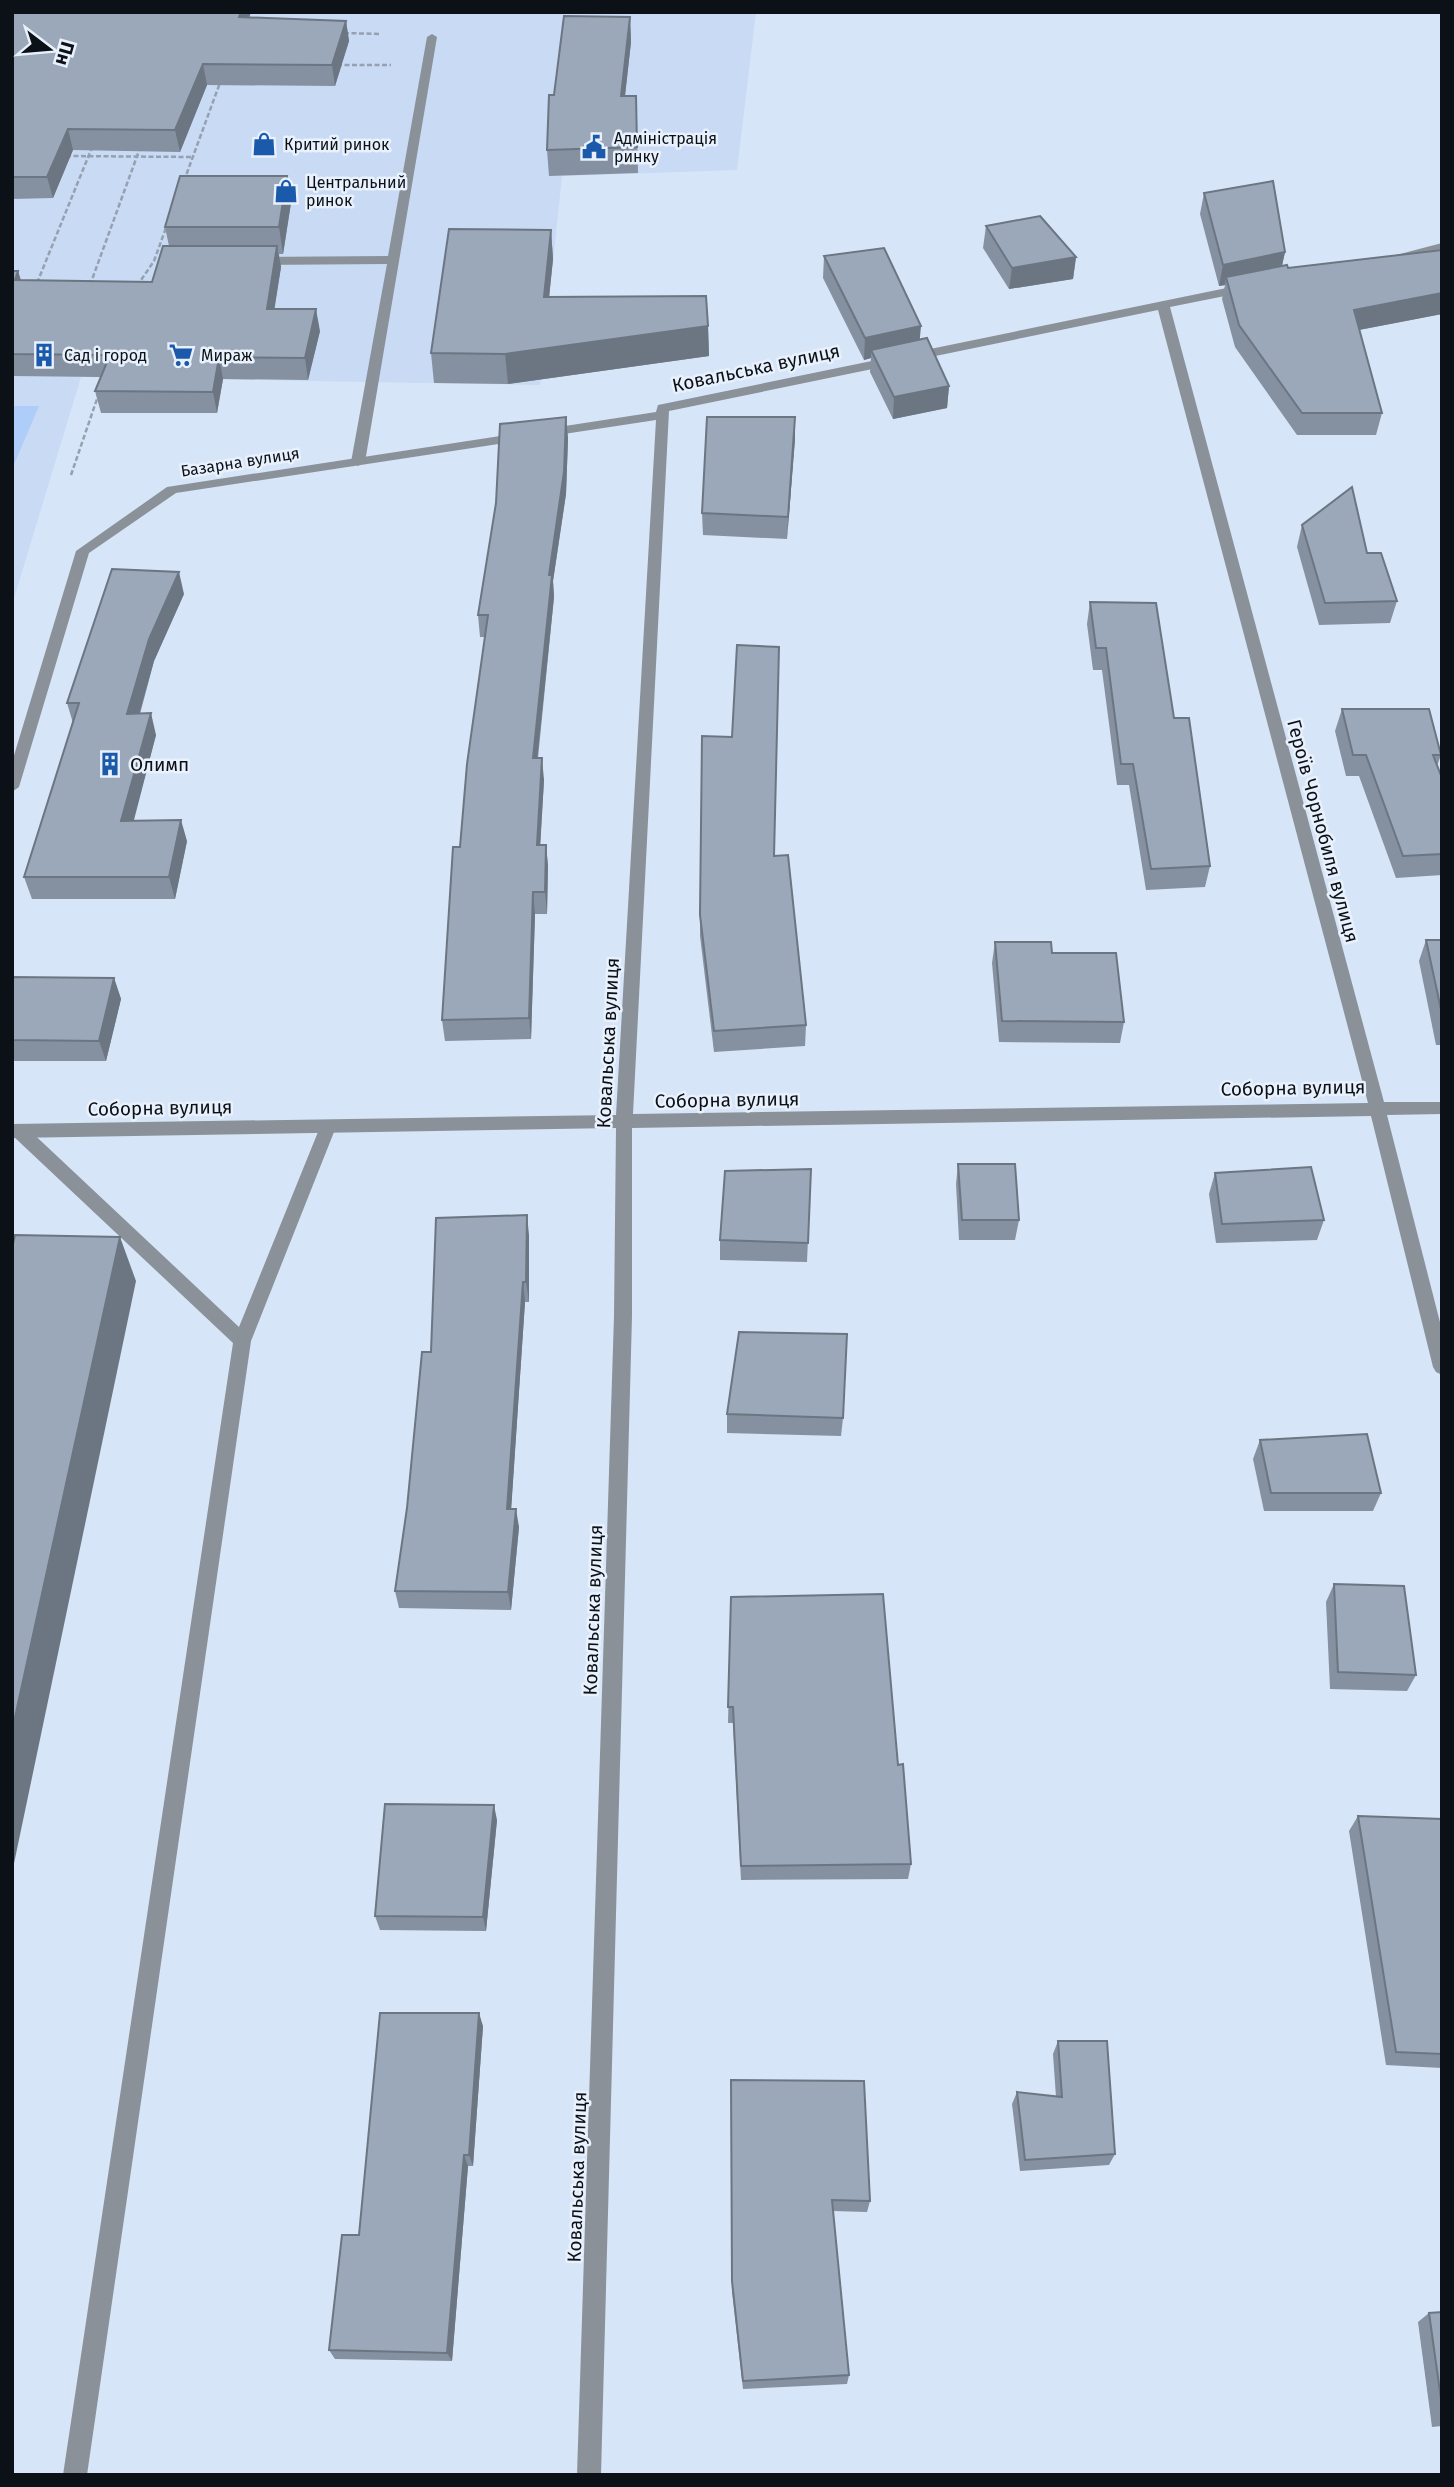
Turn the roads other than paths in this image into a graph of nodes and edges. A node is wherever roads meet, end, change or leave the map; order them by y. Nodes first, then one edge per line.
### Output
1 (432, 37) dead end
2 (1442, 247) edge
3 (393, 260) junction
4 (247, 261) edge
5 (1375, 261) edge
6 (1269, 283) edge
7 (1163, 305) junction
8 (663, 415) junction
9 (358, 462) junction
10 (12, 787) edge
11 (1377, 1107) junction
12 (1442, 1108) edge
13 (624, 1123) junction
14 (328, 1127) junction
15 (16, 1131) edge
16 (242, 1341) junction
17 (1442, 1367) edge
18 (75, 2475) edge
19 (589, 2475) edge

1 - 3 street
2 - 5 street
3 - 4 street
3 - 9 street
6 - 7 street, Ковальська вулиця
7 - 8 street, Ковальська вулиця
7 - 11 street, Героїв Чорнобиля вулиця
8 - 9 street, Базарна вулиця
8 - 13 street, Ковальська вулиця
9 - 10 street, Базарна вулиця
11 - 12 street, Соборна вулиця
11 - 13 street, Соборна вулиця
11 - 17 street, Героїв Чорнобиля вулиця
13 - 14 street, Соборна вулиця
13 - 19 street, Ковальська вулиця
14 - 15 street, Соборна вулиця
14 - 16 street
15 - 16 street
16 - 18 street

